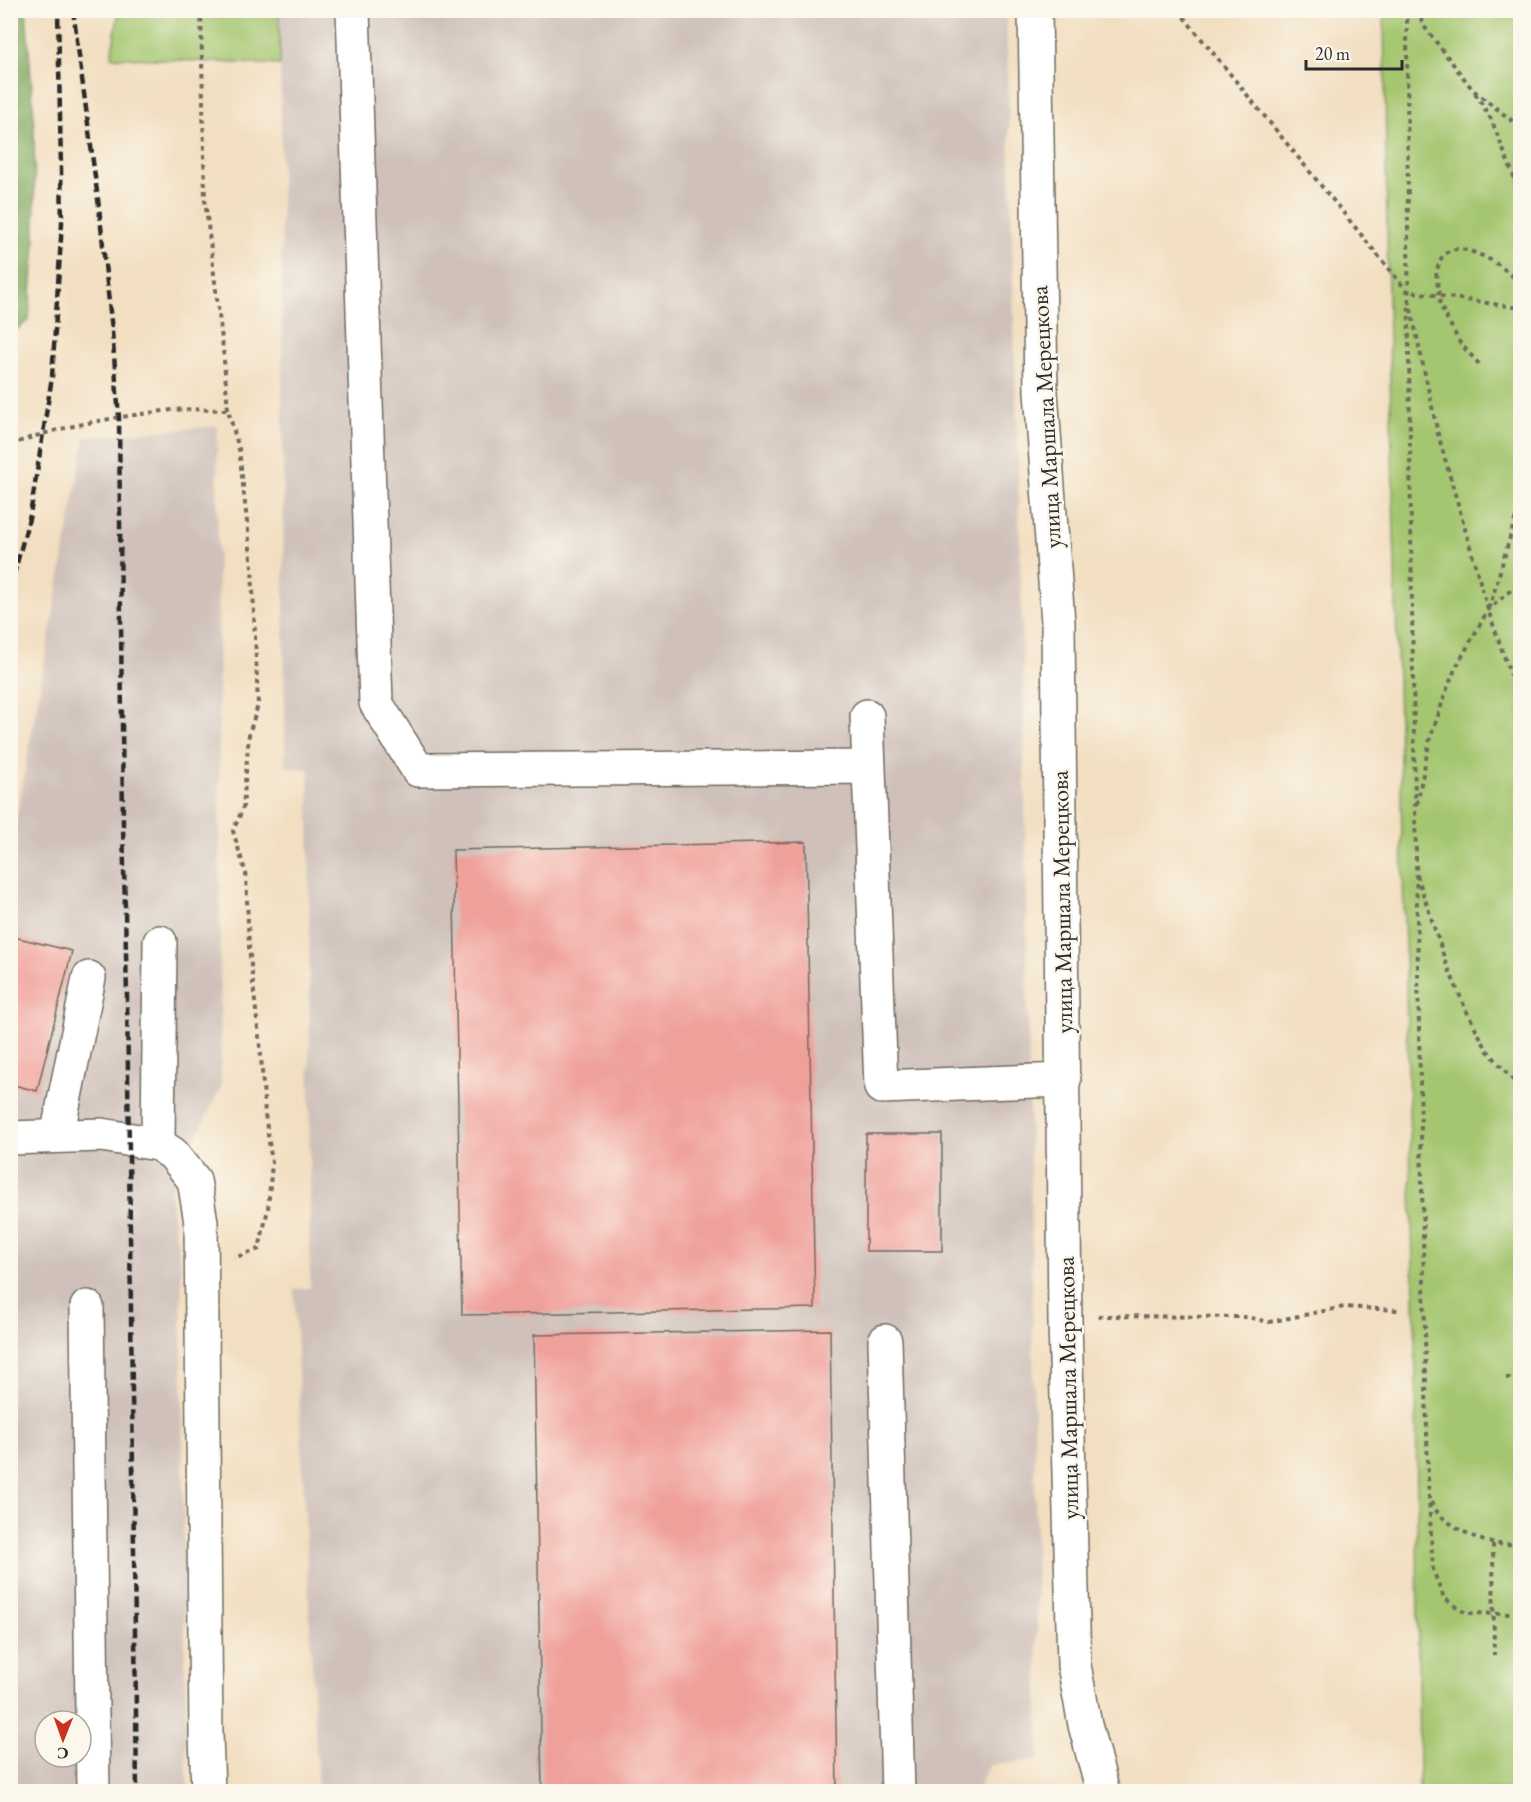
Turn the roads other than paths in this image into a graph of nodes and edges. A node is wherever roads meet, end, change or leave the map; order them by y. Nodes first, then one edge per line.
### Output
1 (353, 10) edge
2 (1035, 10) edge
3 (867, 716) dead end
4 (869, 767) junction
5 (160, 942) dead end
6 (89, 978) dead end
7 (1064, 1080) junction
8 (57, 1136) junction
9 (10, 1138) edge
10 (158, 1144) junction
11 (87, 1307) dead end
12 (885, 1341) dead end
13 (93, 1791) edge
14 (208, 1791) edge
15 (898, 1791) edge
16 (1103, 1791) edge

1 - 4 street
2 - 7 street, улица Маршала Мерецкова
3 - 4 street
4 - 7 street
5 - 10 street
6 - 8 street
7 - 16 street, улица Маршала Мерецкова
8 - 9 street
8 - 10 street
10 - 14 street
11 - 13 street
12 - 15 street

